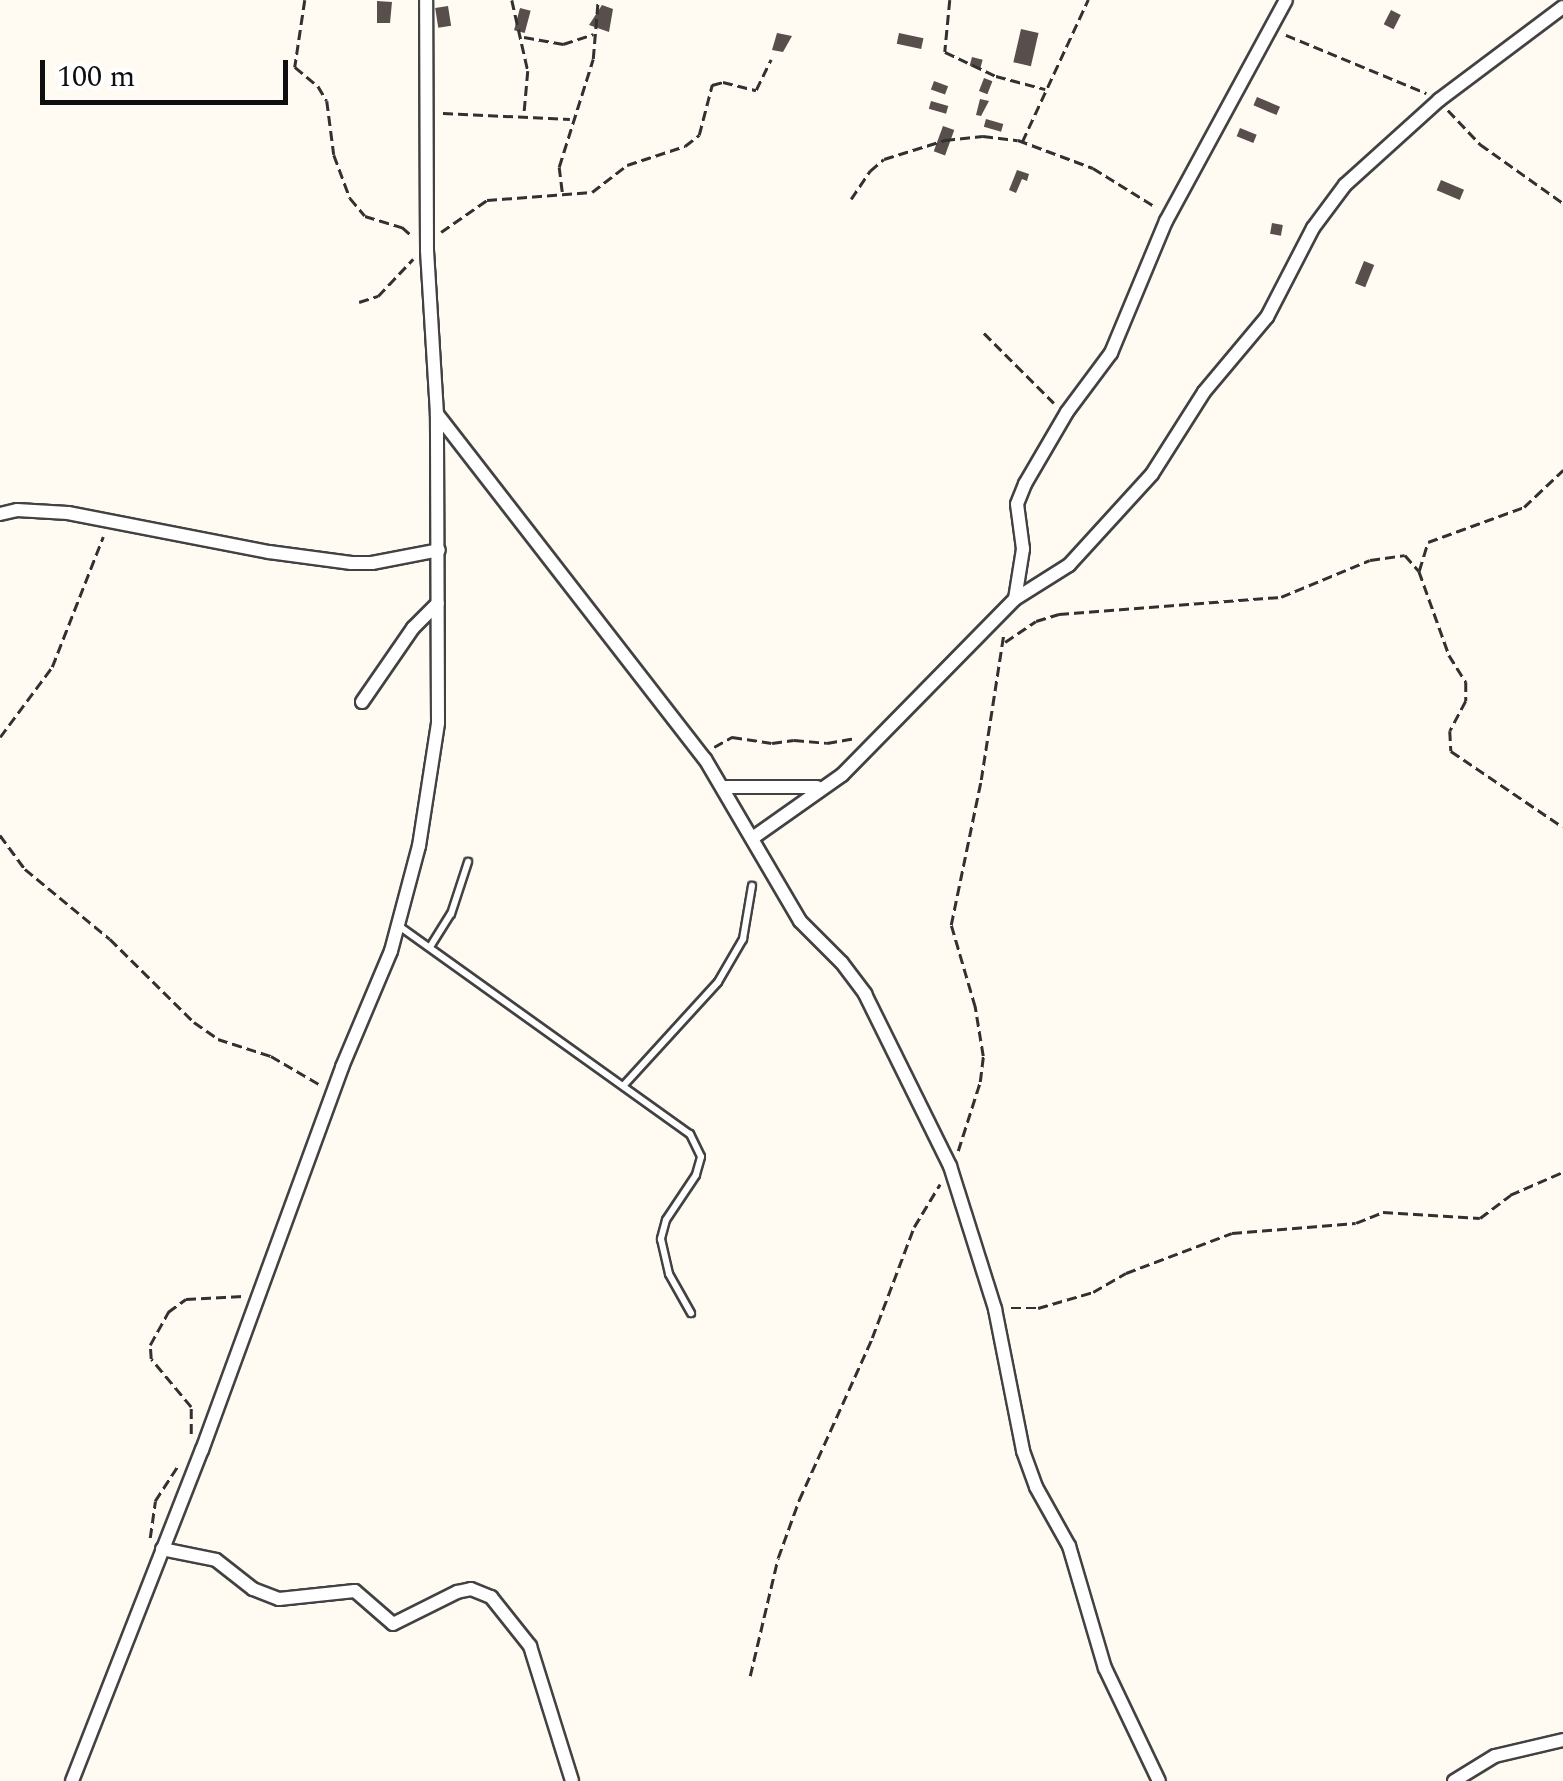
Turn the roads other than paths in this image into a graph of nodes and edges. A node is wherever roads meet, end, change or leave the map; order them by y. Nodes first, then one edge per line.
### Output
1 (426, 0) edge
2 (1286, 0) edge
3 (1563, 7) edge
4 (438, 414) junction
5 (0, 514) edge
6 (439, 550) junction
7 (438, 602) junction
8 (1011, 605) junction
9 (362, 702) dead end
10 (824, 786) junction
11 (725, 787) junction
12 (754, 837) junction
13 (468, 862) dead end
14 (752, 886) dead end
15 (399, 926) junction
16 (430, 946) junction
17 (624, 1085) junction
18 (691, 1314) dead end
19 (162, 1549) junction
20 (1563, 1740) edge
21 (72, 1781) edge
22 (572, 1781) edge
23 (1159, 1781) edge
24 (1454, 1781) edge

1 - 4 street
2 - 8 street
3 - 8 street
4 - 6 street
4 - 11 street
5 - 6 street
6 - 7 street
7 - 9 street
7 - 15 street
8 - 10 street
10 - 11 street
10 - 12 street
11 - 12 street
12 - 23 street
13 - 16 lane
14 - 17 lane
15 - 16 lane
15 - 19 street
16 - 17 lane
17 - 18 lane
19 - 21 street
19 - 22 street
20 - 24 street

